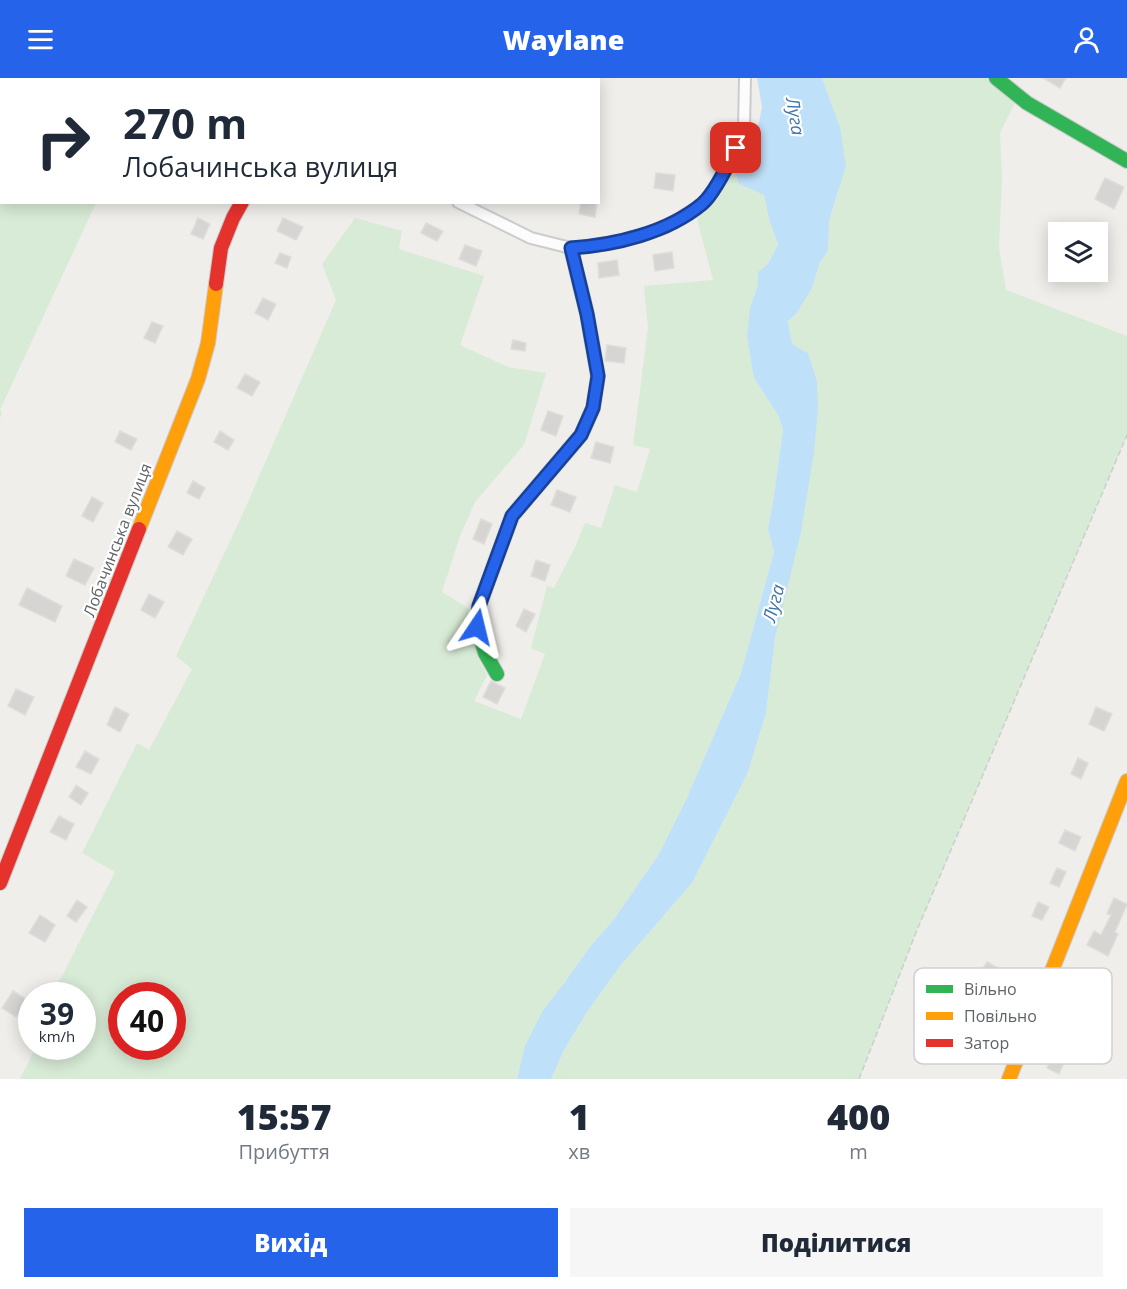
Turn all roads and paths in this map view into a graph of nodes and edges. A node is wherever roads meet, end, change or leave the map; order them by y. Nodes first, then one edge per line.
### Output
1 (745, 78) edge
2 (996, 78) edge
3 (1127, 161) edge
4 (241, 204) edge
5 (462, 204) edge
6 (571, 248) junction
7 (1127, 435) edge
8 (497, 674) dead end
9 (1127, 781) edge
10 (0, 883) edge
11 (1053, 968) edge
12 (1015, 1064) edge
13 (859, 1079) edge
14 (1009, 1079) edge

1 - 6 street
2 - 3 street
4 - 10 street, Лобачинська вулиця
5 - 6 street
6 - 8 street
7 - 13 path
9 - 11 street
12 - 14 street

